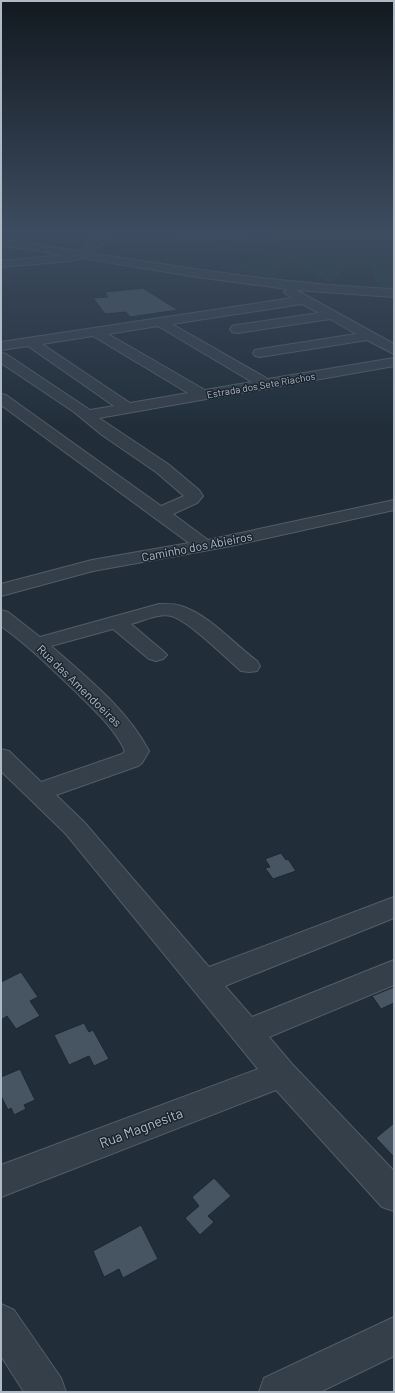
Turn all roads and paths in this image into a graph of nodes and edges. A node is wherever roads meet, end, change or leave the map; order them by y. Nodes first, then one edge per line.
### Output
1 (300, 298) edge
2 (303, 300) junction
3 (218, 313) junction
4 (333, 315) junction
5 (160, 322) junction
6 (96, 332) junction
7 (368, 336) junction
8 (248, 341) junction
9 (31, 342) junction
10 (1, 346) edge
11 (394, 350) edge
12 (1, 357) edge
13 (394, 362) edge
14 (286, 381) junction
15 (267, 385) junction
16 (202, 396) junction
17 (1, 398) edge
18 (127, 408) junction
19 (88, 415) junction
20 (394, 505) edge
21 (159, 514) junction
22 (205, 546) junction
23 (1, 590) edge
24 (1, 616) edge
25 (117, 622) junction
26 (36, 644) junction
27 (156, 655) dead end
28 (249, 666) dead end
29 (1, 757) edge
30 (38, 792) junction
31 (394, 907) edge
32 (394, 972) edge
33 (203, 982) junction
34 (246, 1033) junction
35 (281, 1074) junction
36 (1, 1181) edge
37 (394, 1195) edge
38 (1, 1323) edge
39 (394, 1336) edge
40 (47, 1392) edge
41 (278, 1392) edge

1 - 2 street
2 - 3 street
2 - 4 street
3 - 5 street
3 - 8 street
4 - 7 street
4 - 8 street
5 - 6 street
5 - 15 street
6 - 9 street
6 - 16 street
7 - 8 street
7 - 11 street
8 - 14 street
9 - 10 street
9 - 18 street
12 - 19 street
13 - 14 street, Estrada dos Sete Riachos
14 - 15 street, Estrada dos Sete Riachos
15 - 16 street, Estrada dos Sete Riachos
16 - 18 street, Estrada dos Sete Riachos
17 - 21 street
18 - 19 street, Estrada dos Sete Riachos
19 - 21 street
20 - 22 street, Caminho dos Abieiros
21 - 22 street
22 - 23 street, Caminho dos Abieiros
24 - 26 street, Rua das Amendoeiras
25 - 26 street
25 - 27 street
25 - 28 street
26 - 30 street, Rua das Amendoeiras
29 - 30 street
30 - 33 street
31 - 33 street
32 - 34 street
33 - 34 street
34 - 35 street
35 - 36 street, Rua Magnesita
35 - 37 street
38 - 40 street
39 - 41 street

